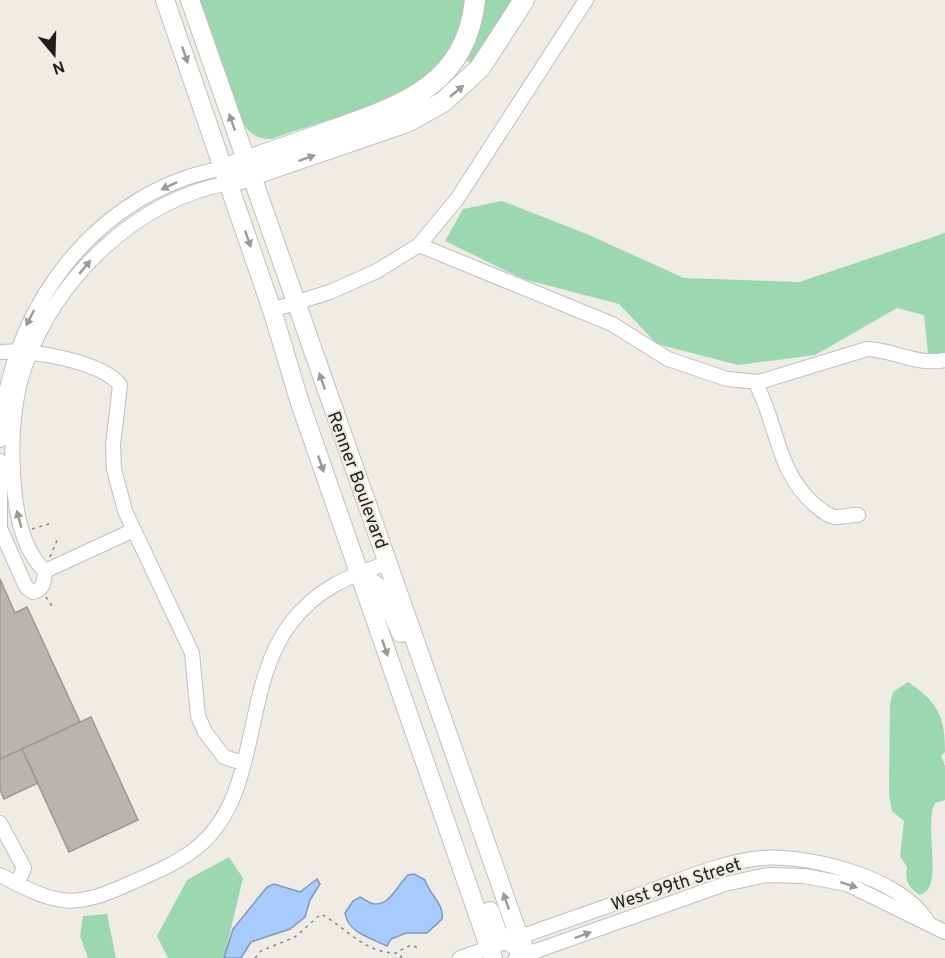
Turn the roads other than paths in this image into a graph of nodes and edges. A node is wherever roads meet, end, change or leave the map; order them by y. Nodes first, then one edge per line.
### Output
1 (165, 0) edge
2 (190, 0) edge
3 (475, 0) edge
4 (524, 0) edge
5 (586, 0) edge
6 (249, 169) junction
7 (227, 175) junction
8 (419, 245) junction
9 (295, 304) junction
10 (272, 310) junction
11 (16, 351) junction
12 (0, 352) edge
13 (31, 352) junction
14 (945, 360) edge
15 (755, 382) junction
16 (0, 440) edge
17 (0, 461) edge
18 (5, 496) edge
19 (858, 515) dead end
20 (134, 530) junction
21 (388, 563) junction
22 (45, 571) junction
23 (359, 573) junction
24 (449, 739) junction
25 (243, 762) junction
26 (0, 823) edge
27 (0, 874) edge
28 (17, 884) junction
29 (927, 921) junction
30 (945, 932) edge
31 (502, 948) edge
32 (525, 957) edge
33 (460, 958) edge

1 -> 7 main road, Renner Boulevard
6 -> 2 main road, Renner Boulevard
3 - 6 highway
6 -> 4 highway
5 - 8 street
6 - 7 highway
6 - 9 main road, Renner Boulevard
7 -> 10 main road, Renner Boulevard
7 -> 11 street
13 -> 7 street
8 - 9 street
8 - 15 street
9 - 10 street
21 -> 9 main road, Renner Boulevard
10 -> 23 main road, Renner Boulevard
11 - 12 street
11 - 13 street
11 - 16 street
13 - 18 street
13 - 20 street
14 - 15 street
15 - 19 street
17 - 18 street
22 -> 18 street
18 - 22 street
20 - 22 street
20 - 25 street
21 - 23 street
21 - 24 main road, Renner Boulevard
23 - 24 main road
23 - 25 street
23 -> 31 main road, Renner Boulevard
31 -> 24 main road, Renner Boulevard
25 - 28 street
26 - 28 street
27 - 28 street
29 - 30 street, West 99th Street
29 - 31 street, West 99th Street
32 -> 29 street, West 99th Street
31 - 32 main road, Renner Boulevard
31 - 33 street, West 99th Street

